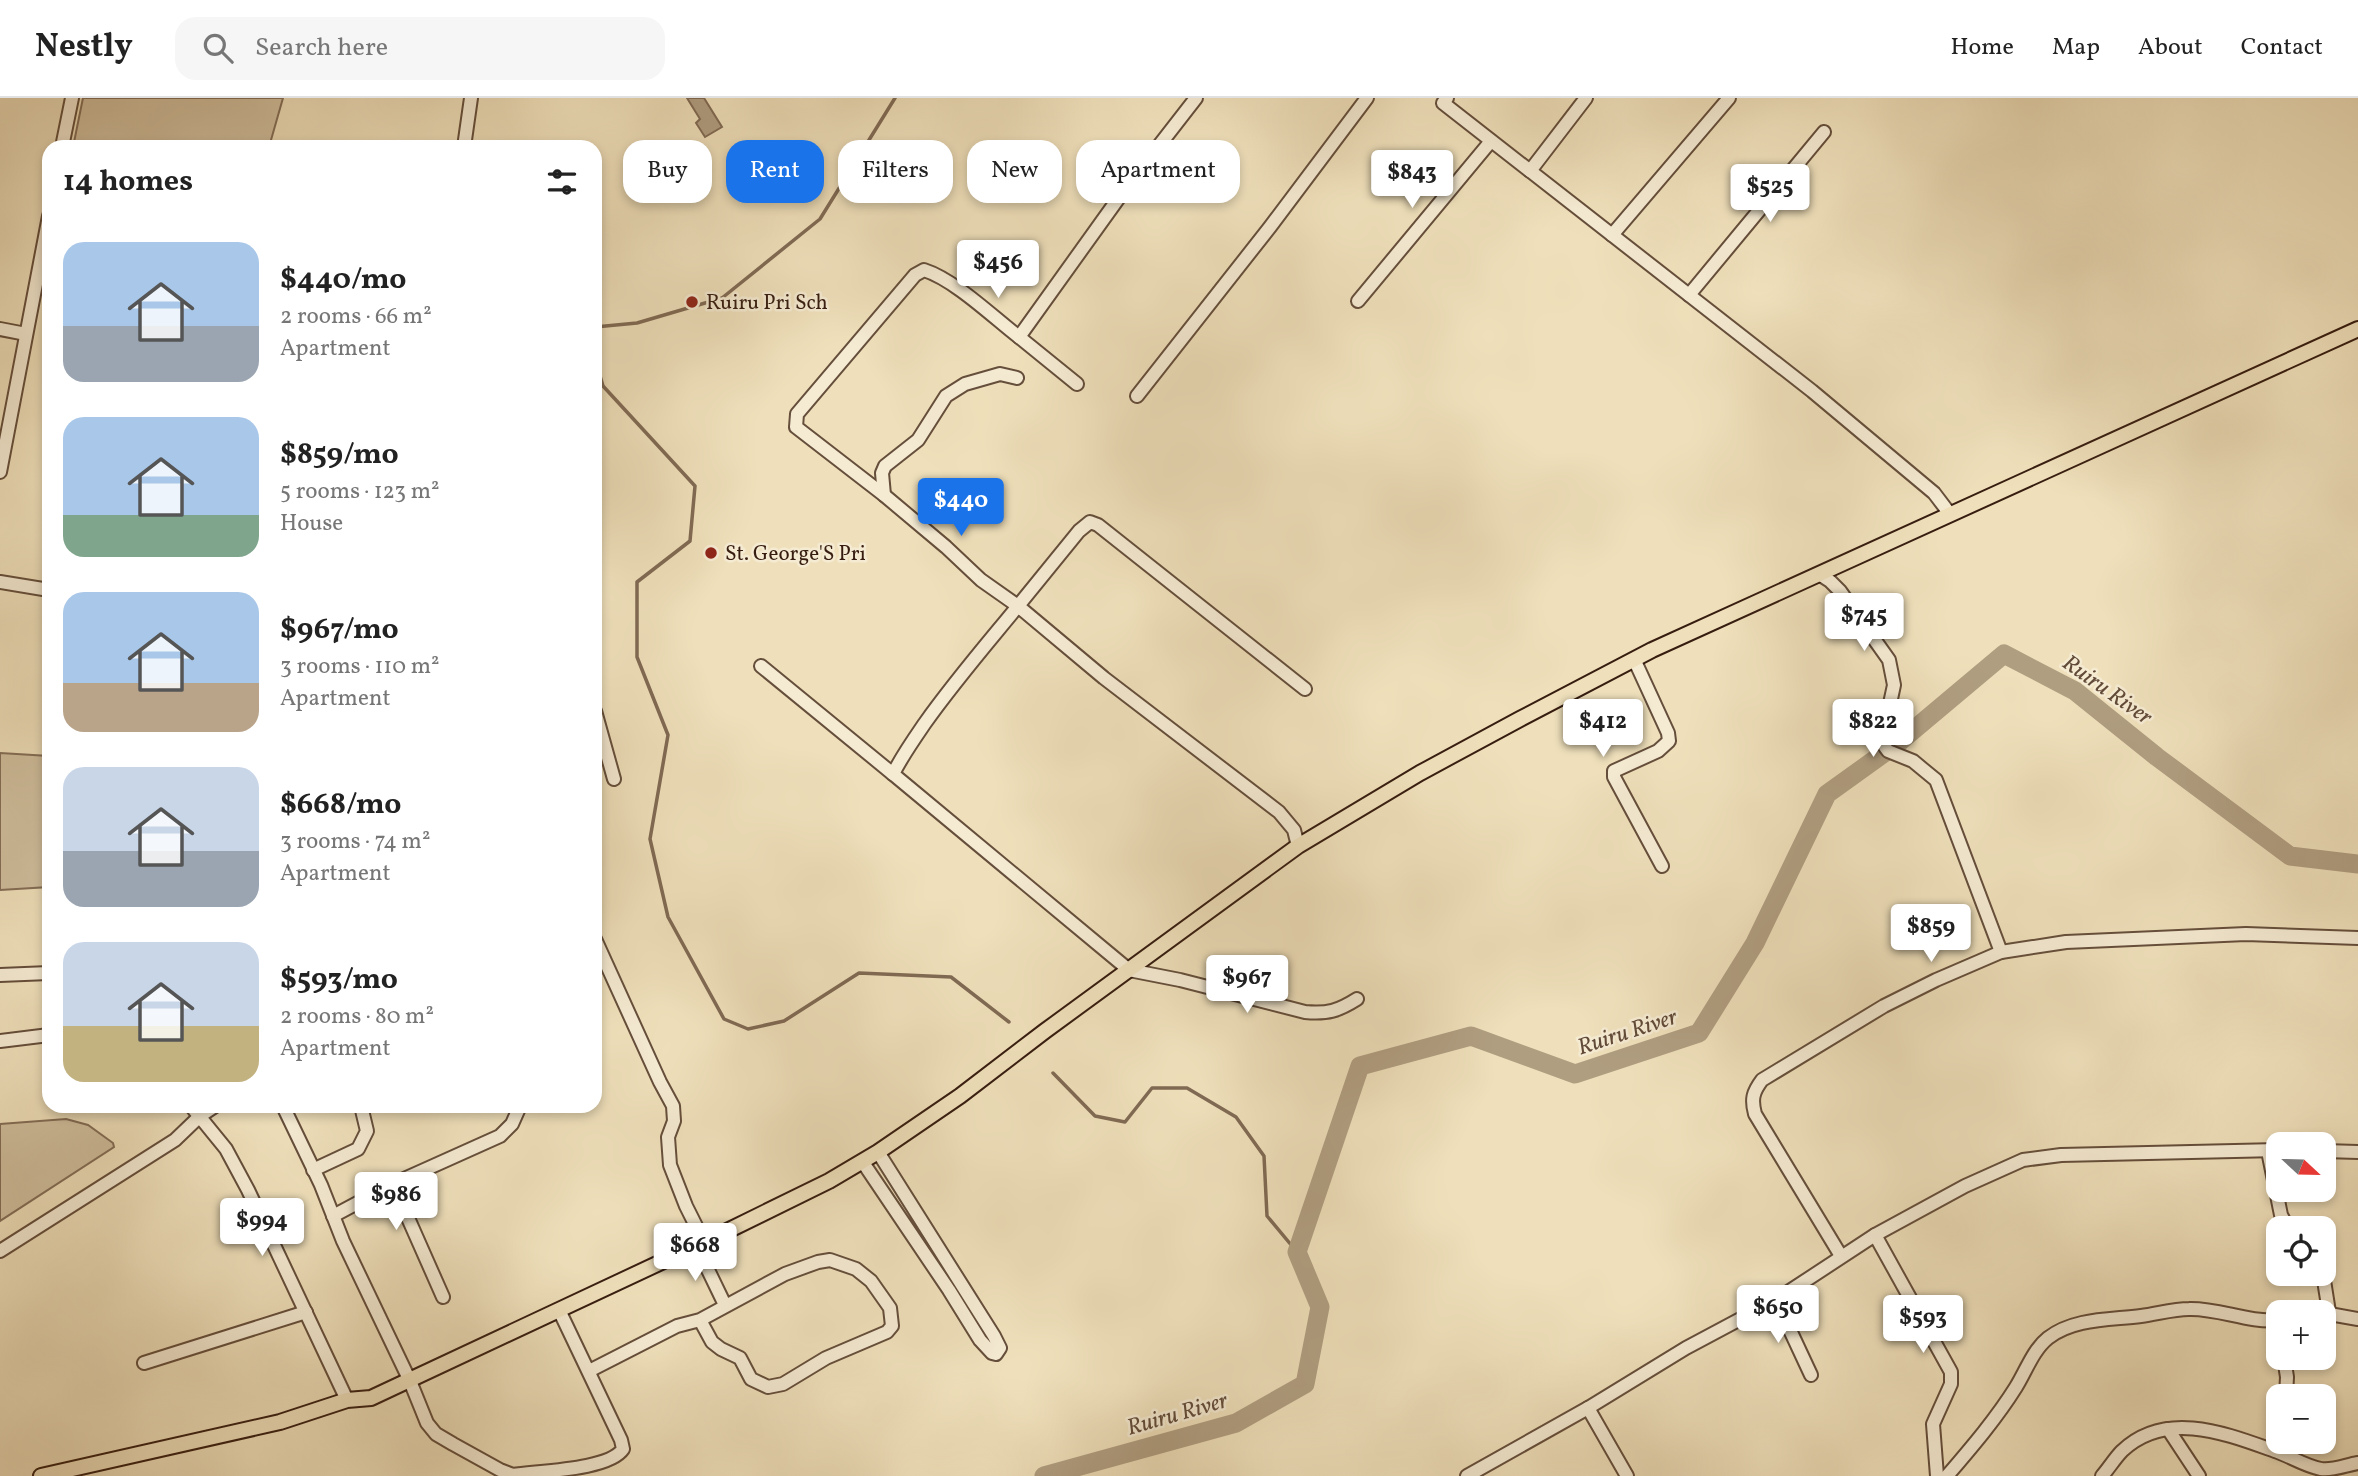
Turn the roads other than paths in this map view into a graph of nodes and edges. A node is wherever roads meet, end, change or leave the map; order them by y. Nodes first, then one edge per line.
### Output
1 (72, 98) edge
2 (471, 98) edge
3 (1196, 98) edge
4 (1367, 98) edge
5 (1586, 98) edge
6 (1729, 98) edge
7 (1442, 100) edge
8 (1824, 132) dead end
9 (63, 140) edge
10 (465, 140) edge
11 (1491, 141) junction
12 (1530, 171) junction
13 (1612, 235) junction
14 (42, 252) edge
15 (1689, 295) junction
16 (1358, 301) dead end
17 (0, 329) edge
18 (2358, 329) edge
19 (26, 334) junction
20 (1019, 337) junction
21 (1017, 378) dead end
22 (1077, 384) dead end
23 (1137, 396) dead end
24 (0, 472) edge
25 (884, 495) junction
26 (1950, 514) junction
27 (1819, 574) junction
28 (0, 582) edge
29 (42, 589) edge
30 (1018, 606) junction
31 (1634, 659) junction
32 (761, 666) dead end
33 (1305, 689) dead end
34 (602, 736) edge
35 (893, 774) junction
36 (614, 779) dead end
37 (1298, 846) junction
38 (1662, 866) dead end
39 (2358, 938) edge
40 (2001, 952) junction
41 (602, 954) edge
42 (1129, 970) junction
43 (42, 973) edge
44 (0, 975) edge
45 (1357, 999) dead end
46 (42, 1036) edge
47 (0, 1041) edge
48 (197, 1113) edge
49 (204, 1113) edge
50 (287, 1113) edge
51 (362, 1113) edge
52 (517, 1113) edge
53 (200, 1116) junction
54 (2266, 1150) edge
55 (2336, 1151) edge
56 (2358, 1152) edge
57 (878, 1153) junction
58 (862, 1161) junction
59 (313, 1170) junction
60 (393, 1184) junction
61 (909, 1202) junction
62 (895, 1211) junction
63 (333, 1216) junction
64 (1875, 1235) junction
65 (700, 1244) junction
66 (0, 1251) edge
67 (1841, 1256) junction
68 (443, 1297) dead end
69 (1776, 1300) junction
70 (725, 1305) junction
71 (559, 1310) junction
72 (306, 1312) junction
73 (2336, 1314) edge
74 (701, 1320) junction
75 (2358, 1320) edge
76 (2266, 1322) edge
77 (144, 1363) dead end
78 (589, 1371) junction
79 (1811, 1375) dead end
80 (410, 1381) junction
81 (347, 1400) junction
82 (1588, 1408) junction
83 (2168, 1429) junction
84 (2266, 1444) edge
85 (2291, 1454) edge
86 (2358, 1463) edge
87 (41, 1476) edge
88 (1467, 1476) edge
89 (1627, 1476) edge
90 (1937, 1476) edge
91 (1947, 1476) edge
92 (2102, 1476) edge
93 (2199, 1476) edge

1 - 9 street
2 - 10 street
3 - 20 street
4 - 23 street
5 - 12 street
6 - 13 street
7 - 11 street
8 - 15 street
11 - 12 street
11 - 16 street
12 - 13 street
13 - 15 street
14 - 19 street
15 - 26 street
17 - 19 street
18 - 26 main road
19 - 24 street
20 - 22 street
20 - 25 street
21 - 25 street
25 - 30 street
26 - 27 main road
27 - 31 main road
27 - 40 street
28 - 29 street
30 - 33 street
30 - 35 street
30 - 37 street
31 - 37 main road
31 - 38 street
32 - 35 street
34 - 36 street
35 - 42 street
37 - 42 main road
39 - 40 street
40 - 67 street
41 - 65 street
42 - 45 street
42 - 57 main road
43 - 44 street
46 - 47 street
48 - 53 street
49 - 53 street
50 - 59 street
51 - 59 street
52 - 60 street
53 - 66 street
53 - 72 street
54 - 64 street
55 - 56 street
57 - 58 main road
57 - 61 street
58 - 62 street
58 - 65 main road
59 - 63 street
60 - 63 street
60 - 68 street
61 - 62 street
61 - 62 street
63 - 80 street
64 - 67 street
64 - 90 street
65 - 70 street
65 - 71 main road
67 - 69 street
69 - 79 street
69 - 82 street
70 - 74 street
70 - 74 street
71 - 78 street
71 - 80 main road
72 - 77 street
72 - 81 street
73 - 75 street
74 - 78 street
76 - 91 street
78 - 80 street
80 - 81 main road
81 - 87 main road
82 - 88 street
82 - 89 street
83 - 84 street
83 - 92 street
83 - 93 street
85 - 86 street

